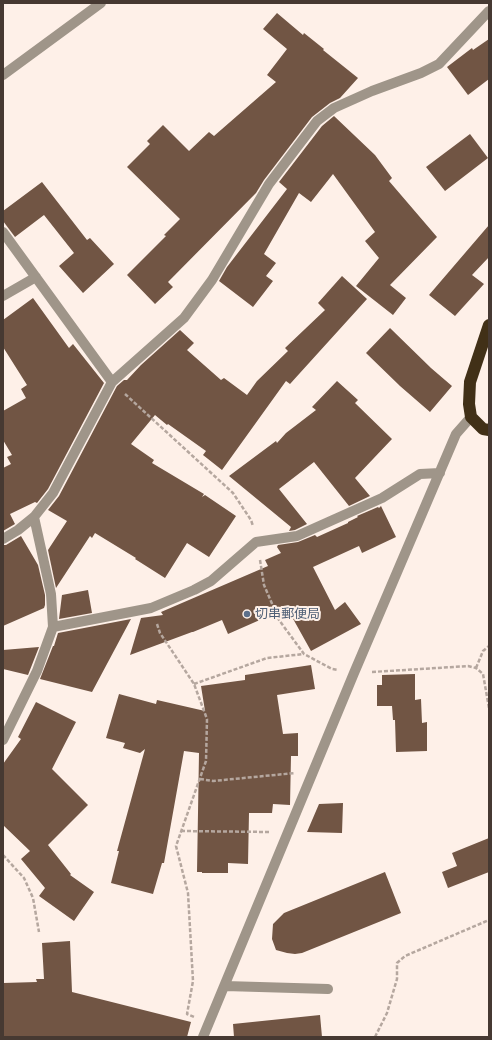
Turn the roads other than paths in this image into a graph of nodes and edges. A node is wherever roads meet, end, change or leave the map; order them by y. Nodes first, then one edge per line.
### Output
1 (100, 3) edge
2 (489, 11) edge
3 (3, 75) edge
4 (3, 232) edge
5 (36, 277) junction
6 (3, 296) edge
7 (489, 325) edge
8 (112, 382) junction
9 (471, 417) junction
10 (489, 430) edge
11 (440, 473) junction
12 (34, 517) junction
13 (3, 539) edge
14 (53, 627) junction
15 (3, 740) edge
16 (225, 986) junction
17 (328, 989) dead end
18 (204, 1037) edge

1 - 3 street
2 - 8 street
4 - 5 street
5 - 6 street
5 - 8 street
7 - 9 highway
8 - 12 street
9 - 10 highway
9 - 11 street
11 - 14 street
11 - 16 street
12 - 13 street
12 - 14 street
14 - 15 street
16 - 17 street
16 - 18 street

